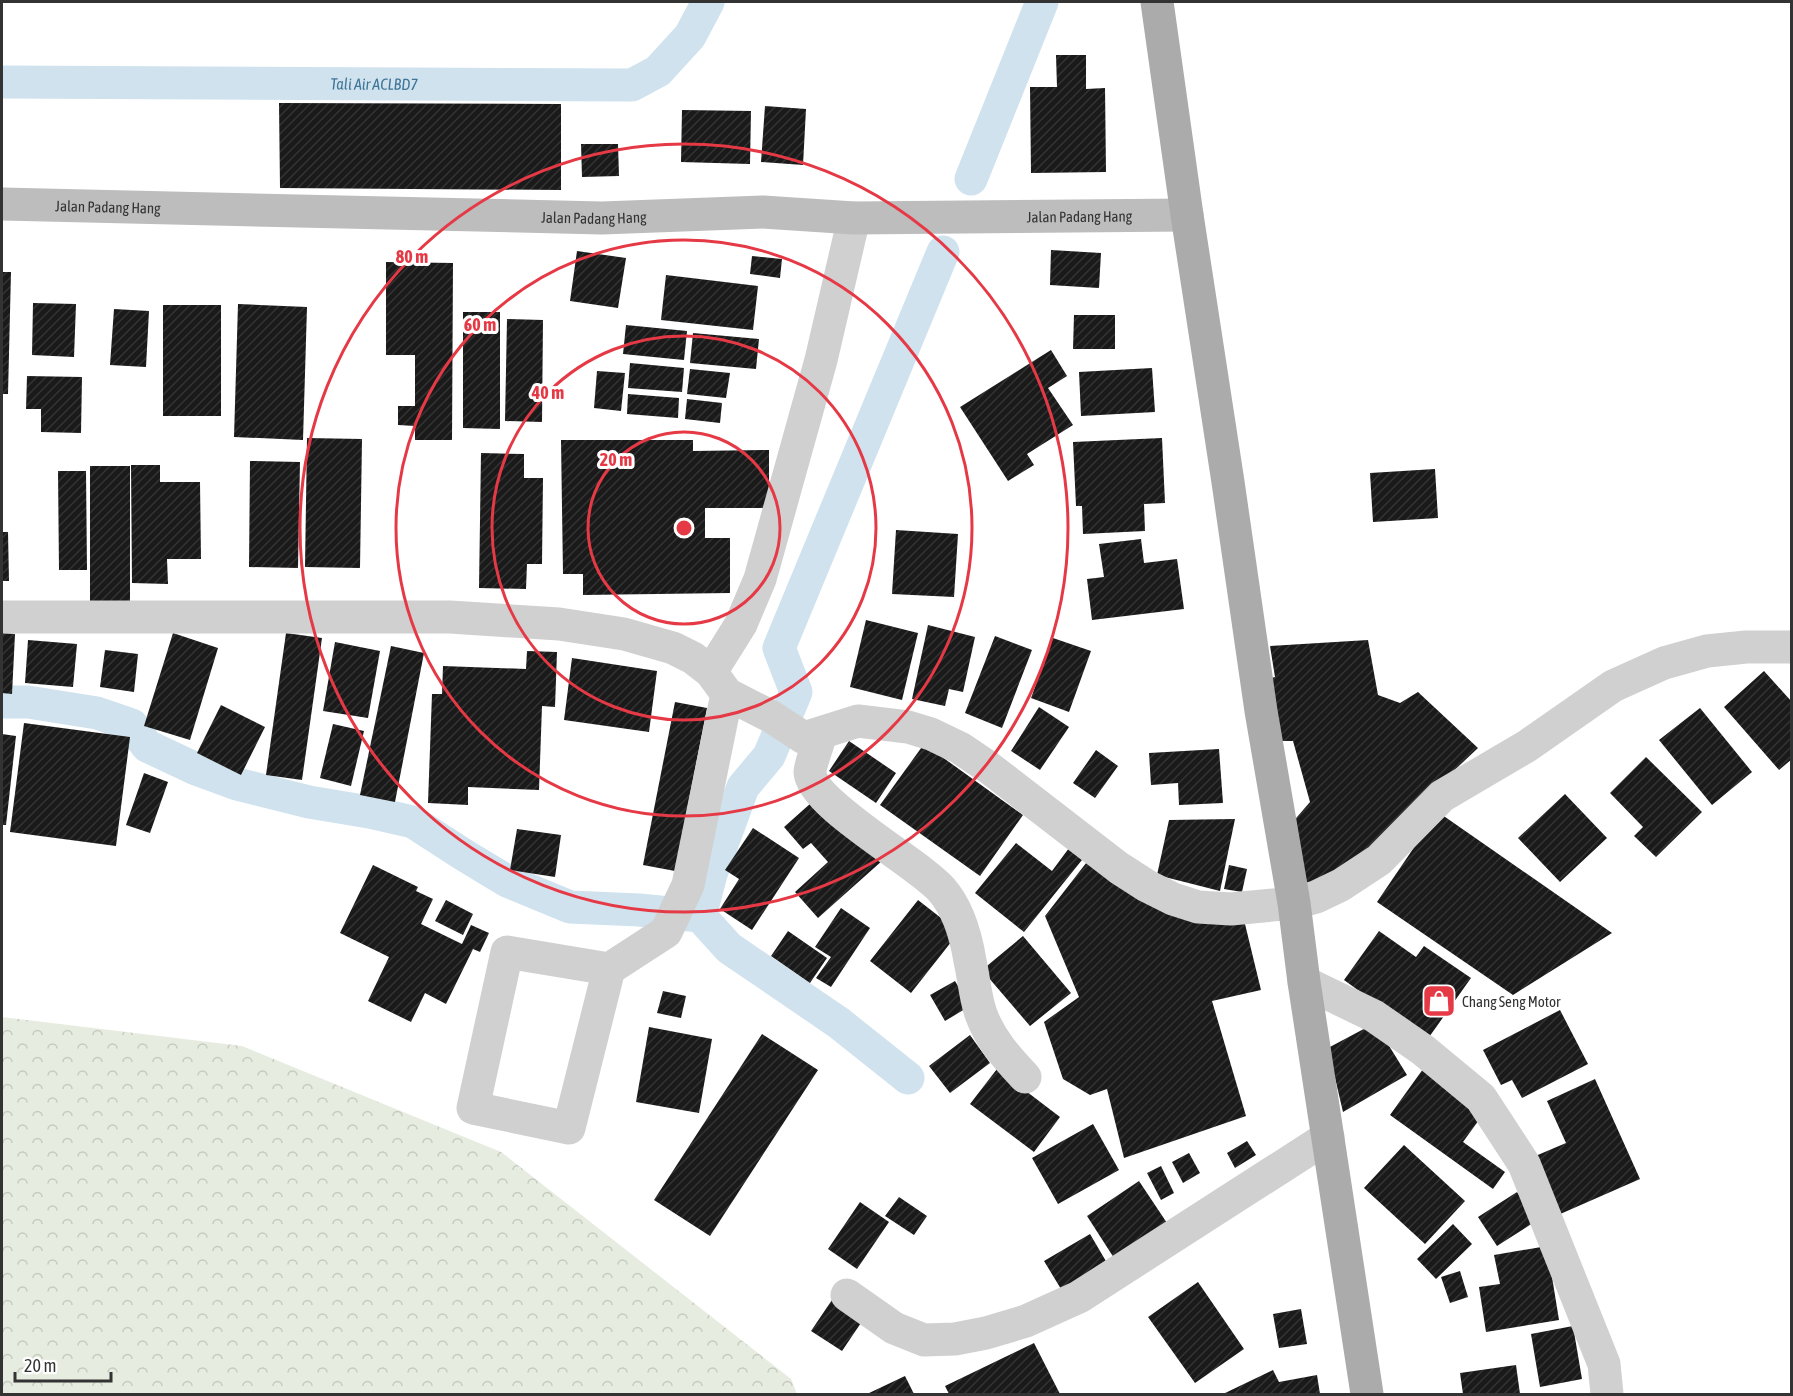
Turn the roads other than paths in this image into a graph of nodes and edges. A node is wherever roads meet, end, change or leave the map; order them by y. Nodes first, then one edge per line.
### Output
1 (1157, 2) edge
2 (2, 204) edge
3 (1187, 215) junction
4 (866, 218) junction
5 (2, 617) edge
6 (1791, 647) edge
7 (719, 683) junction
8 (813, 735) junction
9 (1294, 903) junction
10 (609, 969) junction
11 (1304, 982) junction
12 (1025, 1077) dead end
13 (1328, 1137) junction
14 (847, 1295) dead end
15 (1366, 1395) edge
16 (1607, 1395) edge

1 - 3 main road
2 - 4 main road, Jalan Padang Hang
3 - 4 main road, Jalan Padang Hang
3 - 9 main road
4 - 7 street
5 - 7 street
6 - 9 street
7 - 8 street
7 - 10 street
8 - 9 street
8 - 12 street
9 - 11 main road
10 - 10 street
11 - 13 main road
11 - 16 street
13 - 14 street
13 - 15 main road

